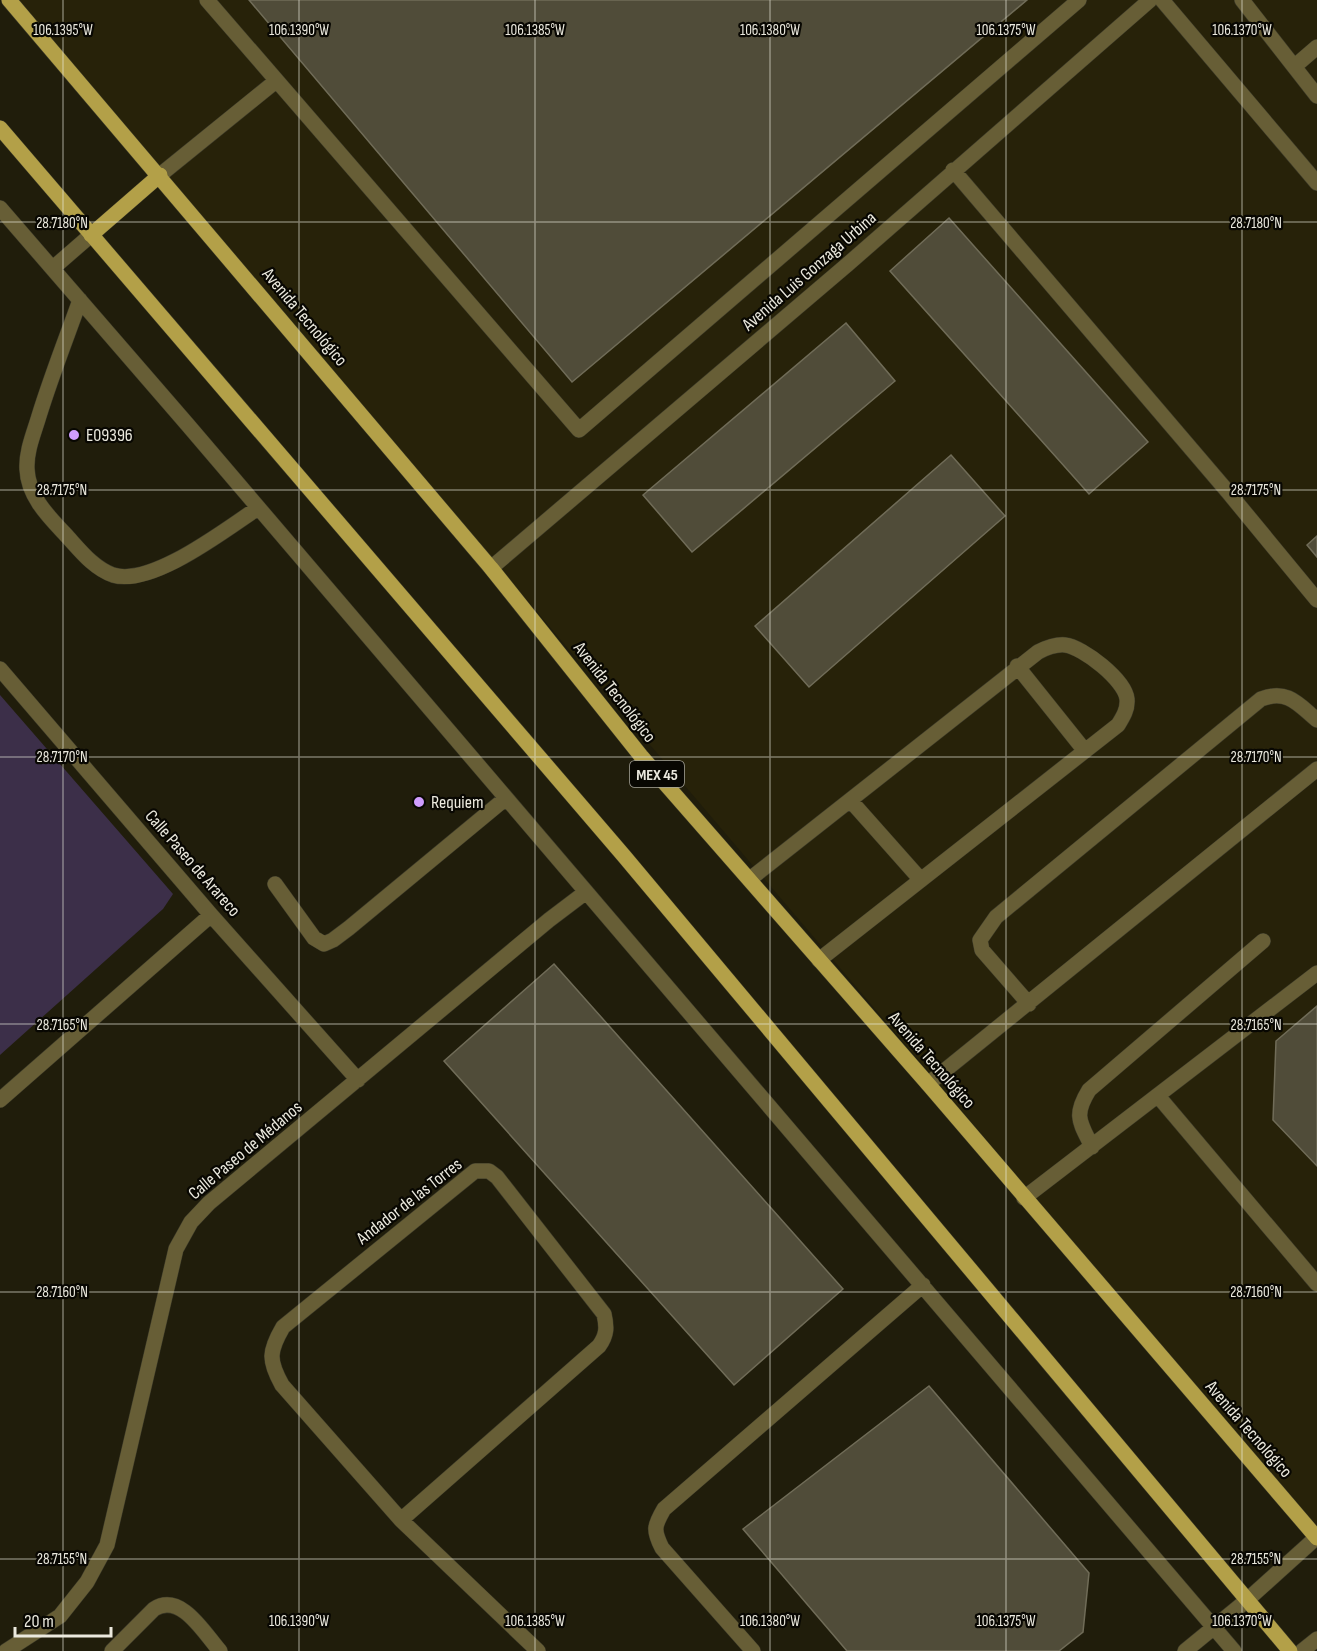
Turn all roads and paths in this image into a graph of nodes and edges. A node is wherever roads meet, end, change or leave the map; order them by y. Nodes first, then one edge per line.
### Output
1 (9, 0) edge
2 (207, 0) edge
3 (1079, 0) edge
4 (1150, 0) edge
5 (1162, 0) edge
6 (1242, 0) edge
7 (1317, 47) edge
8 (1295, 66) junction
9 (276, 81) junction
10 (1317, 96) edge
11 (0, 128) edge
12 (953, 171) junction
13 (160, 175) junction
14 (1317, 183) edge
15 (0, 208) edge
16 (91, 235) junction
17 (52, 268) junction
18 (80, 300) junction
19 (258, 508) junction
20 (491, 568) junction
21 (1317, 600) edge
22 (1017, 666) junction
23 (0, 669) edge
24 (1317, 720) edge
25 (1085, 751) junction
26 (1317, 769) edge
27 (506, 798) junction
28 (849, 800) junction
29 (750, 879) junction
30 (921, 880) junction
31 (275, 884) dead end
32 (586, 892) junction
33 (211, 915) junction
34 (1263, 941) dead end
35 (819, 960) junction
36 (1317, 973) edge
37 (1029, 1004) junction
38 (358, 1080) junction
39 (928, 1084) junction
40 (1158, 1096) junction
41 (0, 1100) edge
42 (1092, 1147) junction
43 (1024, 1198) junction
44 (1317, 1284) edge
45 (923, 1285) junction
46 (401, 1520) junction
47 (1317, 1538) edge
48 (1246, 1601) junction
49 (1212, 1627) junction
50 (1317, 1639) edge
51 (6, 1651) edge
52 (112, 1651) edge
53 (220, 1651) edge
54 (538, 1651) edge
55 (753, 1651) edge
56 (1185, 1651) edge
57 (1234, 1651) edge
58 (1290, 1651) edge
59 (1302, 1651) edge

1 - 13 main road, Avenida Tecnológico / MEX 45
2 - 9 street
3 - 9 street
4 - 12 street, Avenida Luis Gonzaga Urbina
5 - 14 street
6 - 8 street
7 - 8 street
8 - 10 street
9 - 13 street
11 - 16 main road
12 - 20 street, Avenida Luis Gonzaga Urbina
12 - 21 street
13 - 16 main road
13 - 20 main road, Avenida Tecnológico / MEX 45
15 - 17 street
16 - 17 street
16 - 48 main road
17 - 18 street
18 - 19 street
18 - 19 street
19 - 27 street
20 - 29 main road, Avenida Tecnológico / MEX 45
22 - 25 street
22 - 25 street
22 - 28 street
23 - 33 street, Calle Paseo de Arareco
24 - 37 street
25 - 30 street
26 - 37 street
27 - 31 street
27 - 32 street
28 - 29 street
28 - 30 street
29 - 35 main road, Avenida Tecnológico / MEX 45
30 - 35 street
32 - 38 street, Calle Paseo de Médanos
32 - 45 street
33 - 38 street, Calle Paseo de Arareco
33 - 41 street
34 - 42 street
35 - 39 main road, Avenida Tecnológico / MEX 45
36 - 40 street
37 - 39 street
38 - 51 street, Calle Paseo de Médanos
39 - 43 main road, Avenida Tecnológico / MEX 45
40 - 42 street
40 - 44 street
42 - 43 street
43 - 47 main road, Avenida Tecnológico / MEX 45
45 - 49 street
45 - 55 street
46 - 46 street, Andador de las Torres
46 - 54 street, Andador de las Torres
47 - 48 street
48 - 49 street
48 - 58 main road
49 - 56 street
49 - 57 street
50 - 59 street
52 - 53 street

